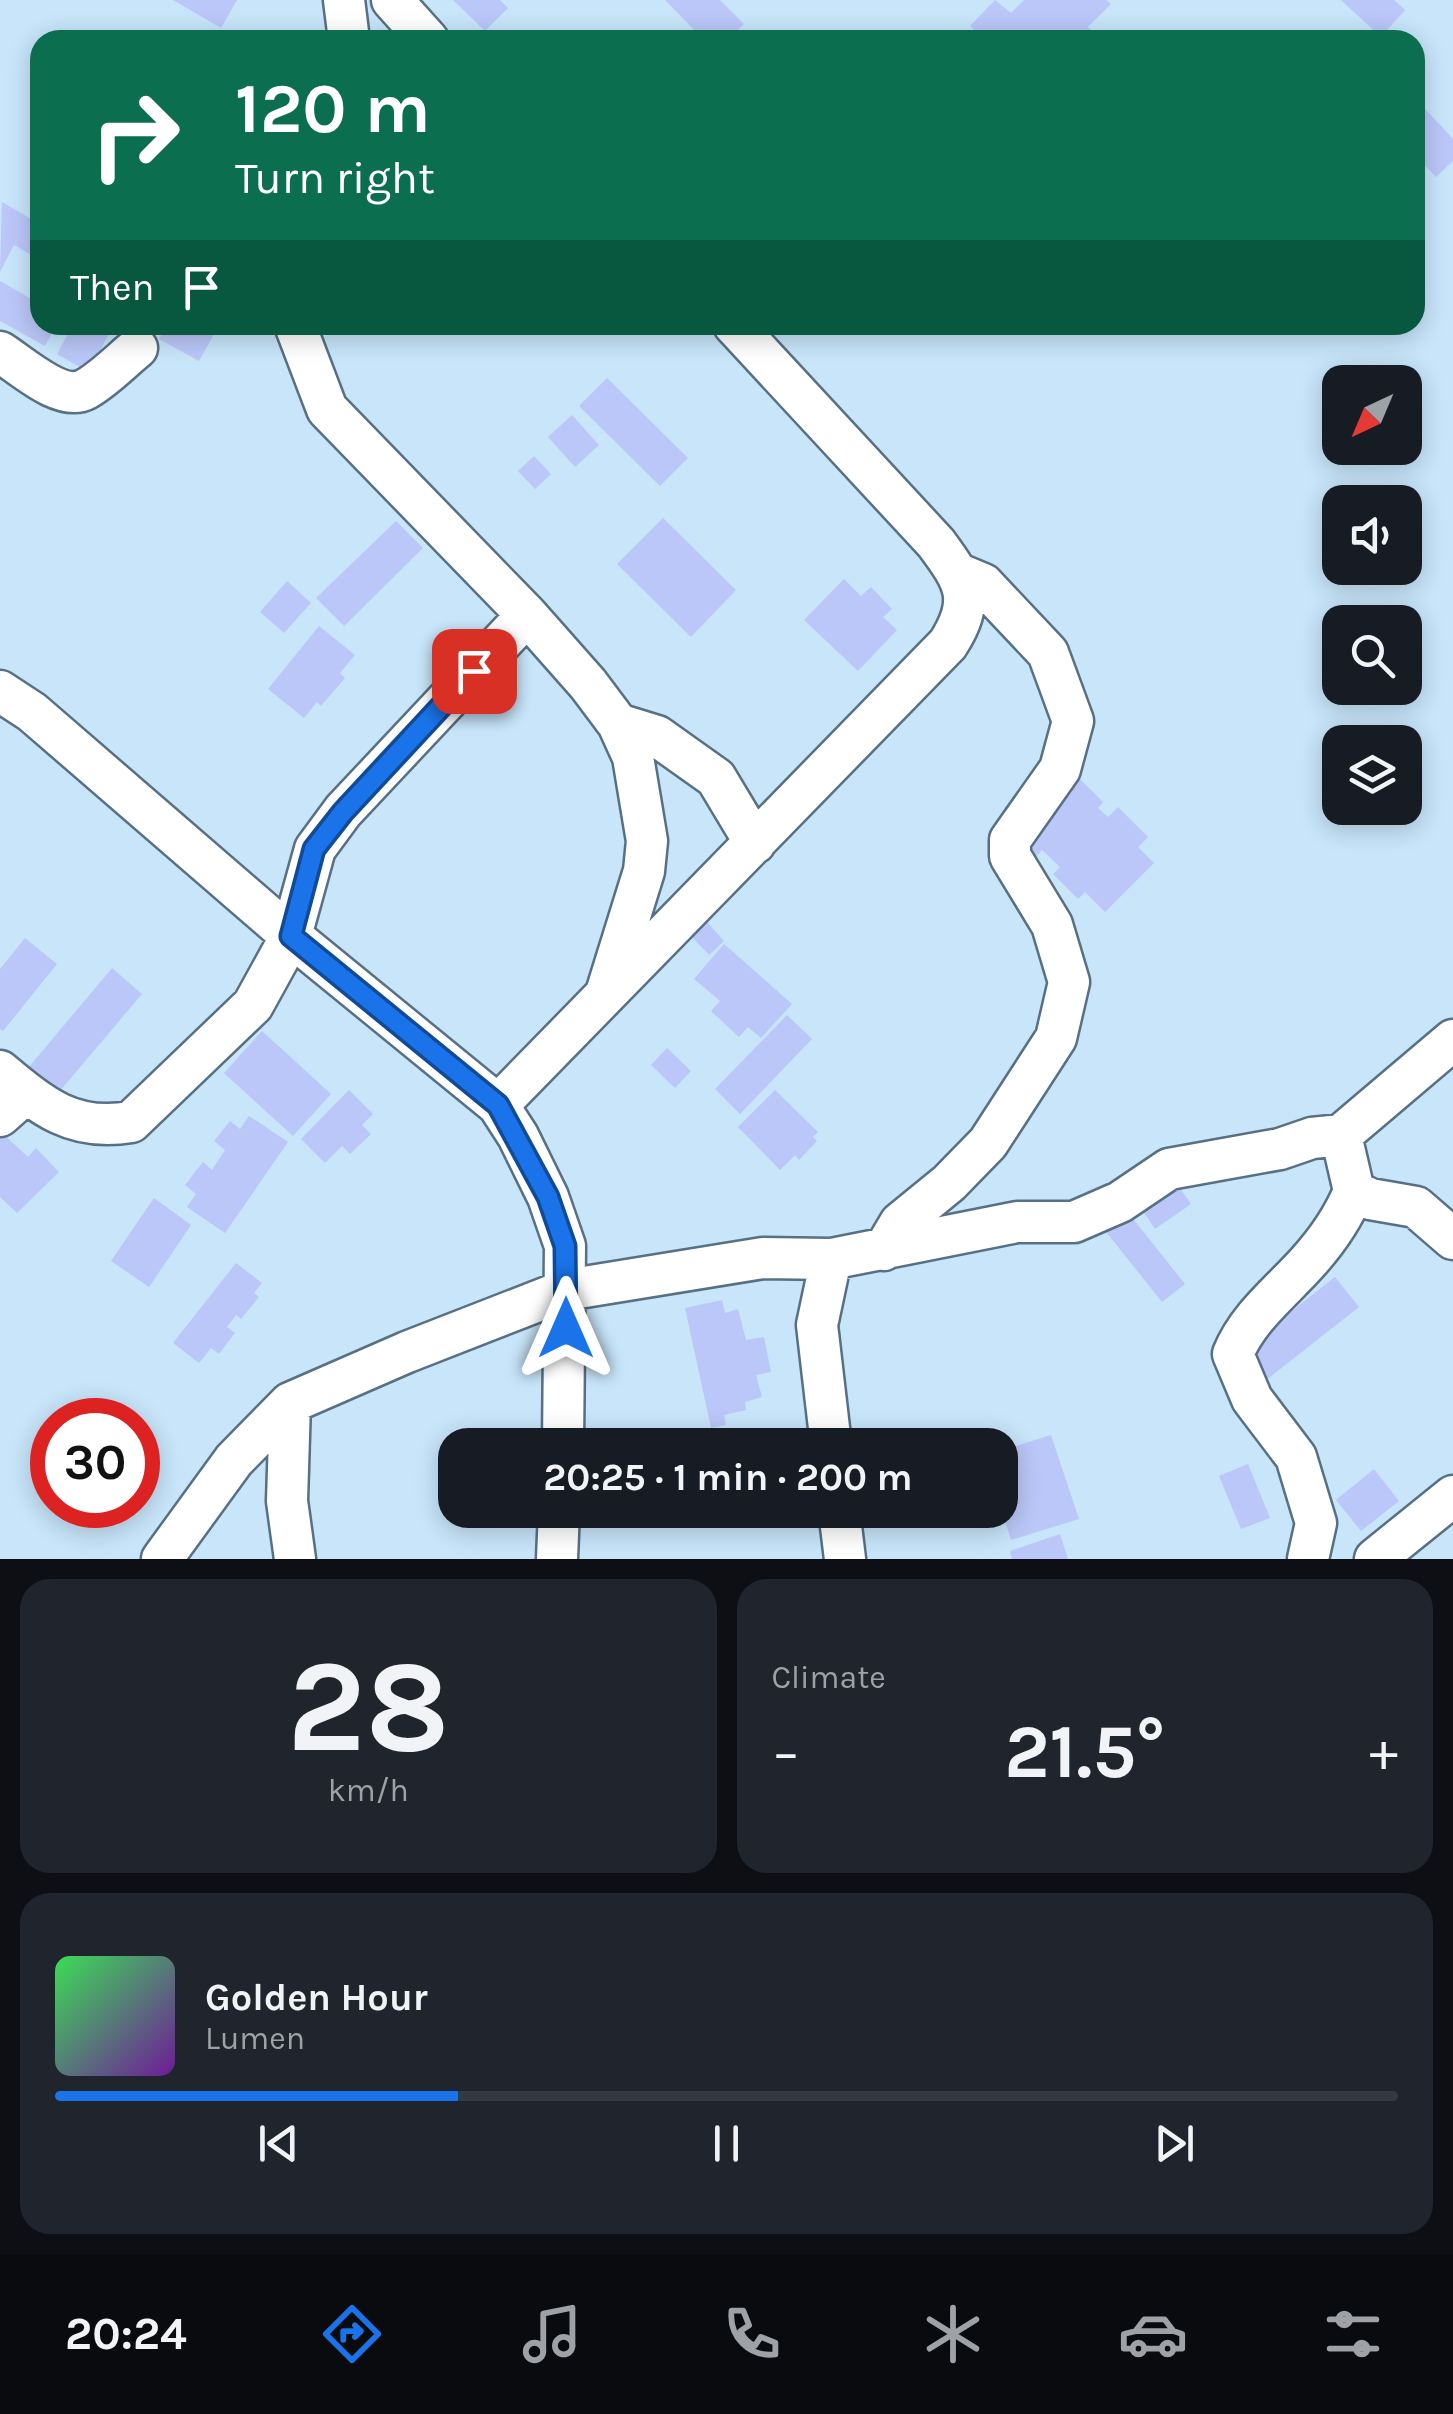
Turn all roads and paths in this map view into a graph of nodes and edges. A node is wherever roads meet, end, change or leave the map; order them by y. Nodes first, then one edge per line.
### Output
1 (344, 0) edge
2 (392, 0) edge
3 (348, 30) edge
4 (419, 30) edge
5 (299, 335) edge
6 (743, 335) edge
7 (137, 348) dead end
8 (0, 352) edge
9 (959, 574) junction
10 (527, 615) junction
11 (0, 691) edge
12 (618, 724) junction
13 (755, 843) junction
14 (291, 936) junction
15 (604, 998) junction
16 (1453, 1040) edge
17 (9, 1093) edge
18 (498, 1105) junction
19 (1340, 1135) junction
20 (1354, 1192) junction
21 (1453, 1238) edge
22 (884, 1250) junction
23 (832, 1259) junction
24 (566, 1290) junction
25 (290, 1403) junction
26 (563, 1428) edge
27 (829, 1428) edge
28 (1453, 1496) edge
29 (559, 1528) edge
30 (841, 1528) edge
31 (162, 1559) edge
32 (295, 1559) edge
33 (557, 1559) edge
34 (845, 1559) edge
35 (1308, 1559) edge
36 (1375, 1559) edge

1 - 3 street
2 - 4 street
5 - 10 street
6 - 9 street
7 - 8 street
9 - 13 street
9 - 22 street
10 - 12 street
10 - 14 street
11 - 14 street
12 - 13 street
12 - 15 street
13 - 15 street
14 - 17 street
14 - 18 street
15 - 18 street
16 - 19 street
18 - 24 street
19 - 20 street
19 - 22 street
20 - 21 street
20 - 35 street
22 - 23 street
23 - 24 street
23 - 27 street
24 - 25 street
24 - 26 street
25 - 31 street
25 - 32 street
28 - 36 street
29 - 33 street
30 - 34 street

